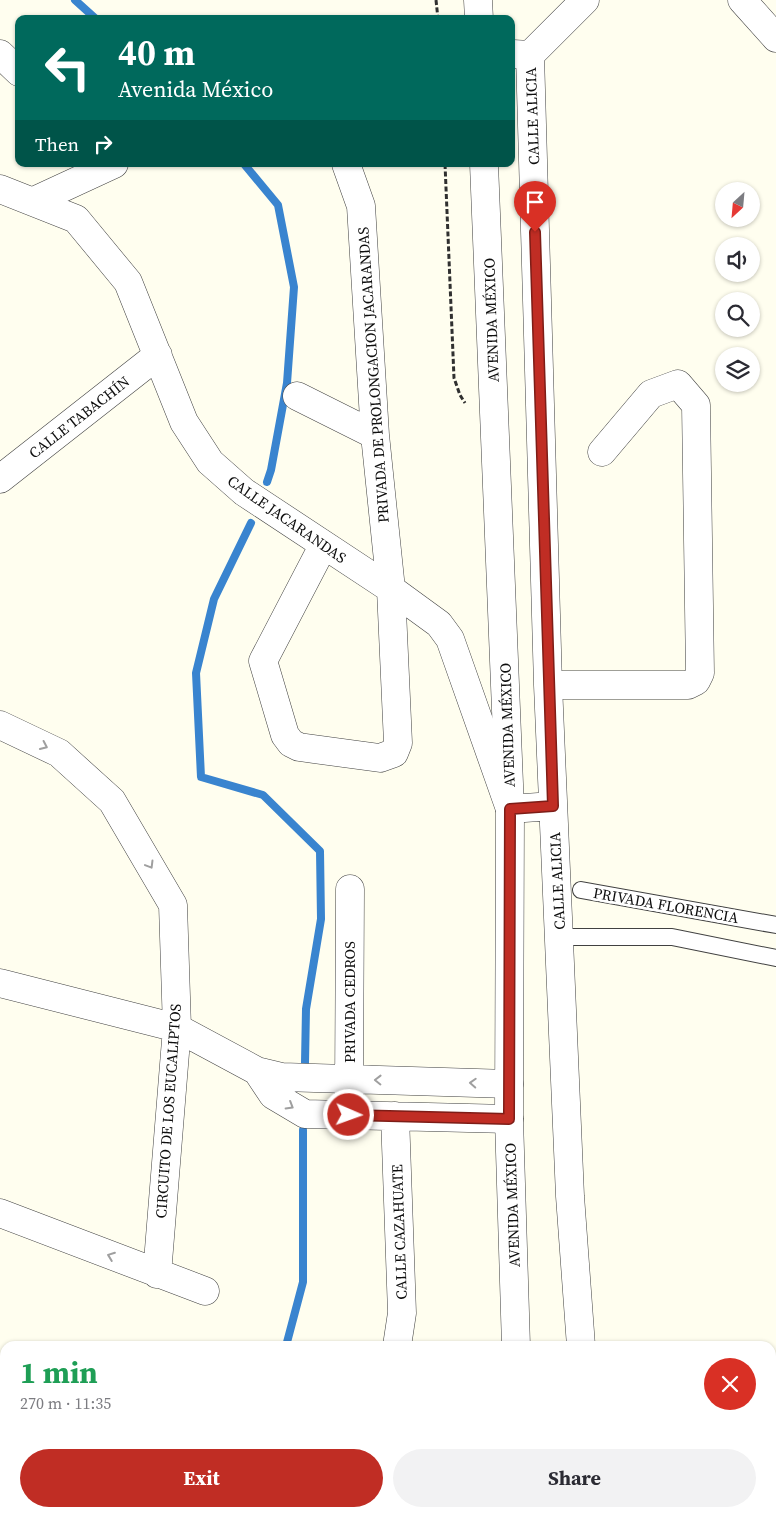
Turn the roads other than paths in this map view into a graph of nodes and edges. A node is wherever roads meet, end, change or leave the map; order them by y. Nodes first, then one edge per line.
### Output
1 (478, 0) edge
2 (585, 0) edge
3 (742, 0) edge
4 (479, 15) edge
5 (776, 38) edge
6 (0, 54) edge
7 (521, 55) edge
8 (15, 68) edge
9 (108, 167) edge
10 (347, 167) edge
11 (484, 167) edge
12 (0, 189) edge
13 (34, 201) junction
14 (158, 355) junction
15 (297, 396) dead end
16 (375, 436) junction
17 (602, 452) dead end
18 (0, 479) edge
19 (323, 546) junction
20 (391, 589) junction
21 (548, 684) junction
22 (0, 725) edge
23 (553, 806) junction
24 (510, 809) junction
25 (568, 888) junction
26 (350, 890) dead end
27 (776, 924) edge
28 (560, 937) junction
29 (776, 958) edge
30 (0, 983) edge
31 (177, 1028) junction
32 (258, 1071) junction
33 (349, 1080) junction
34 (509, 1084) junction
35 (349, 1115) junction
36 (395, 1116) junction
37 (509, 1119) junction
38 (0, 1213) edge
39 (156, 1274) junction
40 (205, 1291) dead end
41 (398, 1341) edge
42 (516, 1341) edge
43 (581, 1341) edge

1 - 4 street
2 - 7 street, CALLE ALICIA
3 - 5 street
6 - 8 street
7 - 21 street, CALLE ALICIA
9 - 13 street
10 - 16 street, PRIVADA DE PROLONGACION JACARANDAS
11 - 24 street, AVENIDA MÉXICO
12 - 13 street, CALLE JACARANDAS
13 - 14 street, CALLE JACARANDAS
14 - 18 street, CALLE TABACHÍN
14 - 19 street, CALLE JACARANDAS
15 - 16 street
16 - 20 street, PRIVADA DE PROLONGACION JACARANDAS
17 - 21 street
19 - 20 street, CALLE JACARANDAS
19 - 20 street, PRIVADA DE PROLONGACION JACARANDAS
20 - 24 street, CALLE JACARANDAS
21 - 23 street, CALLE ALICIA
22 -> 31 street, CIRCUITO DE LOS EUCALIPTOS
23 - 24 street
23 - 25 street, CALLE ALICIA
24 - 34 street, AVENIDA MÉXICO
25 - 27 lane, PRIVADA FLORENCIA
25 - 28 street, CALLE ALICIA
26 - 33 street, PRIVADA CEDROS
28 - 29 lane
28 - 43 street, CALLE ALICIA
30 - 31 street
31 - 32 street
31 - 39 street, CIRCUITO DE LOS EUCALIPTOS
32 - 33 street
32 -> 35 street
34 -> 33 street
33 - 35 street, PRIVADA CEDROS
34 - 37 street, AVENIDA MÉXICO
35 - 36 street
36 - 37 street
36 - 41 street, CALLE CAZAHUATE
37 - 42 street, AVENIDA MÉXICO
39 -> 38 street
39 - 40 street

